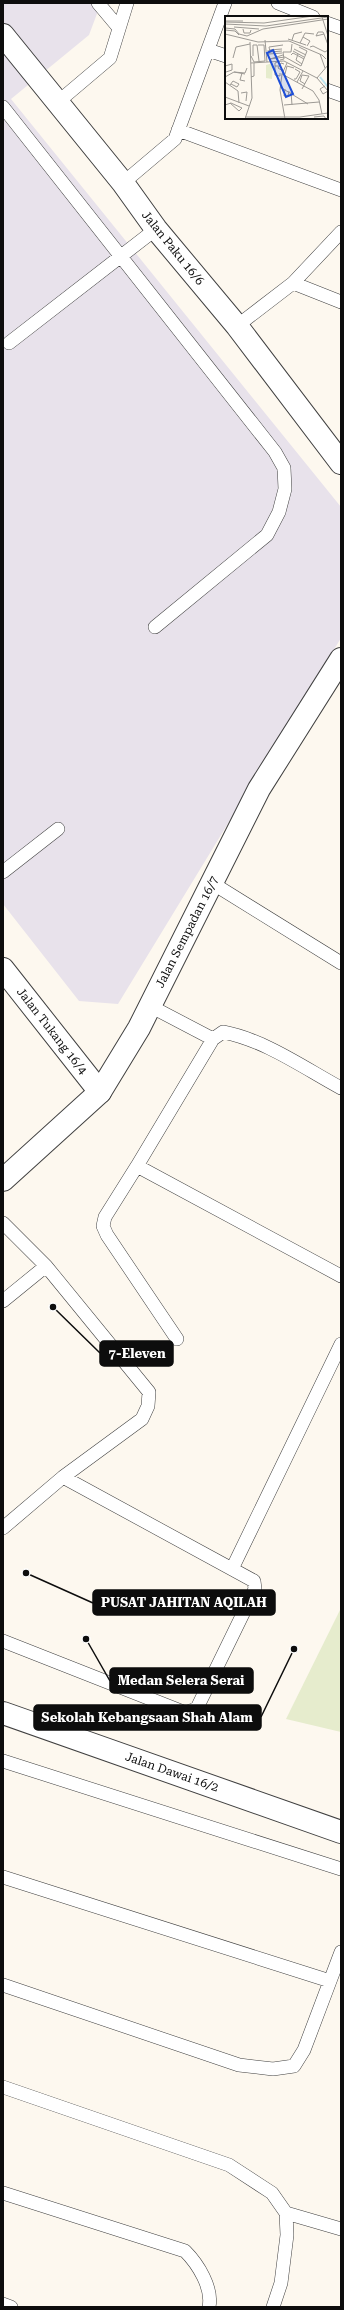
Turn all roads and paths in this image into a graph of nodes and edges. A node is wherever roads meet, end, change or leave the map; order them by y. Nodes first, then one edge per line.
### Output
1 (98, 3) edge
2 (127, 3) edge
3 (225, 3) edge
4 (278, 3) edge
5 (310, 16) edge
6 (328, 22) edge
7 (119, 28) junction
8 (341, 28) edge
9 (3, 35) edge
10 (208, 50) junction
11 (225, 56) edge
12 (328, 90) edge
13 (341, 95) edge
14 (58, 102) junction
15 (3, 107) edge
16 (178, 130) junction
17 (123, 183) junction
18 (341, 190) edge
19 (156, 229) junction
20 (341, 232) edge
21 (120, 256) junction
22 (293, 283) junction
23 (341, 302) edge
24 (237, 326) junction
25 (9, 343) dead end
26 (341, 463) edge
27 (155, 627) dead end
28 (341, 659) edge
29 (58, 829) dead end
30 (3, 872) edge
31 (212, 883) junction
32 (341, 963) edge
33 (3, 970) edge
34 (150, 1006) junction
35 (213, 1039) junction
36 (341, 1088) edge
37 (100, 1092) junction
38 (137, 1166) junction
39 (3, 1180) edge
40 (3, 1223) edge
41 (46, 1266) junction
42 (341, 1276) edge
43 (3, 1301) edge
44 (177, 1339) dead end
45 (341, 1344) edge
46 (63, 1477) junction
47 (3, 1528) edge
48 (232, 1569) junction
49 (3, 1641) edge
50 (3, 1713) edge
51 (3, 1761) edge
52 (341, 1832) edge
53 (341, 1869) edge
54 (3, 1877) edge
55 (341, 1952) edge
56 (330, 1981) junction
57 (3, 1985) edge
58 (3, 2087) edge
59 (3, 2193) edge
60 (286, 2213) junction
61 (341, 2228) edge
62 (3, 2304) edge
63 (11, 2307) edge
64 (209, 2307) edge
65 (273, 2307) edge

1 - 7 lane
2 - 7 lane
3 - 10 lane
4 - 5 lane
6 - 8 lane
7 - 14 lane
9 - 14 street, Jalan Paku 16/6
10 - 11 lane
10 - 16 lane
12 - 13 lane
14 - 17 street, Jalan Paku 16/6
15 - 21 lane
16 - 17 lane
16 - 18 lane
17 - 19 street, Jalan Paku 16/6
19 - 21 lane
19 - 24 street, Jalan Paku 16/6
20 - 22 lane
21 - 25 lane
21 - 27 lane
22 - 23 lane
22 - 24 lane
24 - 26 street, Jalan Paku 16/6
28 - 31 street, Jalan Sempadan 16/7
29 - 30 lane
31 - 32 lane
31 - 34 street, Jalan Sempadan 16/7
33 - 37 street, Jalan Tukang 16/4
34 - 35 lane
34 - 37 street, Jalan Sempadan 16/7
35 - 36 lane
35 - 38 lane
37 - 39 street, Jalan Sempadan 16/7
38 - 42 lane
38 - 44 lane
40 - 41 lane
41 - 43 lane
41 - 46 lane
45 - 48 lane
46 - 47 lane
46 - 48 lane
48 - 49 lane
50 - 52 street, Jalan Dawai 16/2
51 - 53 lane
54 - 56 lane
55 - 56 lane
56 - 57 lane
58 - 60 lane
59 - 64 lane
60 - 61 lane
60 - 65 lane
62 - 63 lane

